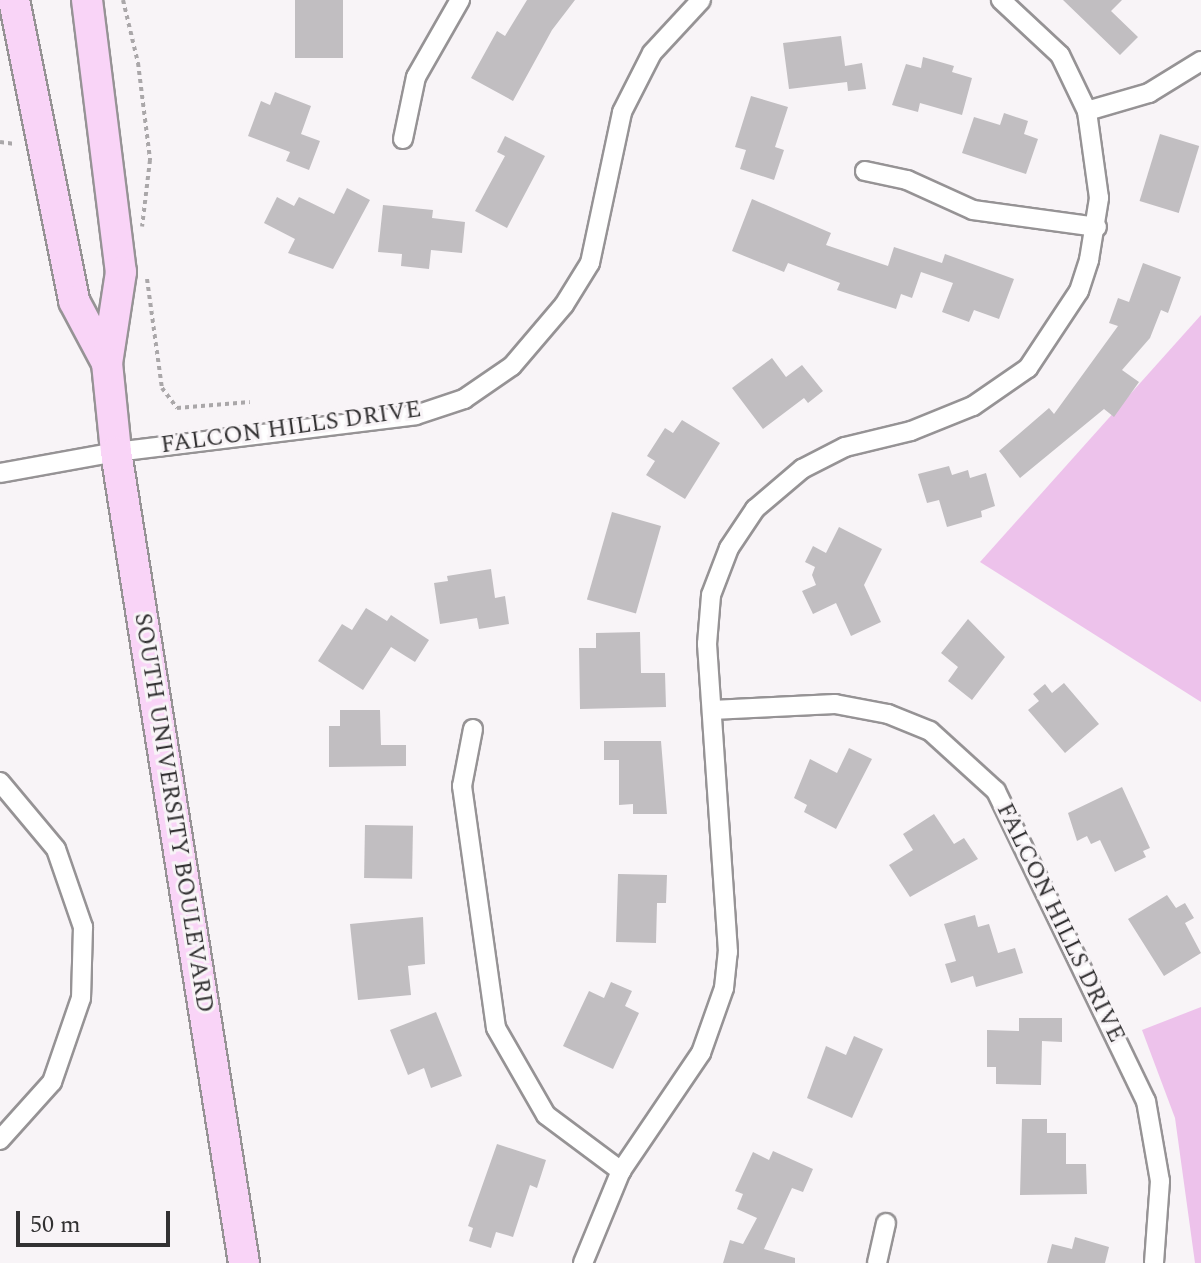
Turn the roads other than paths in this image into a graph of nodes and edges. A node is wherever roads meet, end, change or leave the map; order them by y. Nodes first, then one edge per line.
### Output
1 (14, 0) edge
2 (87, 0) edge
3 (460, 0) edge
4 (701, 0) edge
5 (1001, 0) edge
6 (1201, 61) edge
7 (1087, 111) junction
8 (403, 139) dead end
9 (865, 171) dead end
10 (1097, 227) junction
11 (107, 363) junction
12 (116, 452) junction
13 (0, 473) edge
14 (712, 710) junction
15 (473, 729) dead end
16 (0, 782) edge
17 (0, 1140) edge
18 (621, 1171) junction
19 (886, 1223) dead end
20 (244, 1263) edge
21 (583, 1263) edge
22 (877, 1263) edge
23 (1154, 1263) edge

1 - 11 main road, SOUTH UNIVERSITY BOULEVARD
2 - 11 main road, SOUTH UNIVERSITY BOULEVARD
3 - 8 street
4 - 12 street, FALCON HILLS DRIVE
5 - 7 street
6 - 7 street
7 - 10 street
9 - 10 street
10 - 14 street
11 - 12 main road, SOUTH UNIVERSITY BOULEVARD
12 - 13 street, FALCON HILLS DRIVE
12 - 20 main road, SOUTH UNIVERSITY BOULEVARD
14 - 18 street
14 - 23 street, FALCON HILLS DRIVE
15 - 18 street
16 - 17 street
18 - 21 street
19 - 22 street

